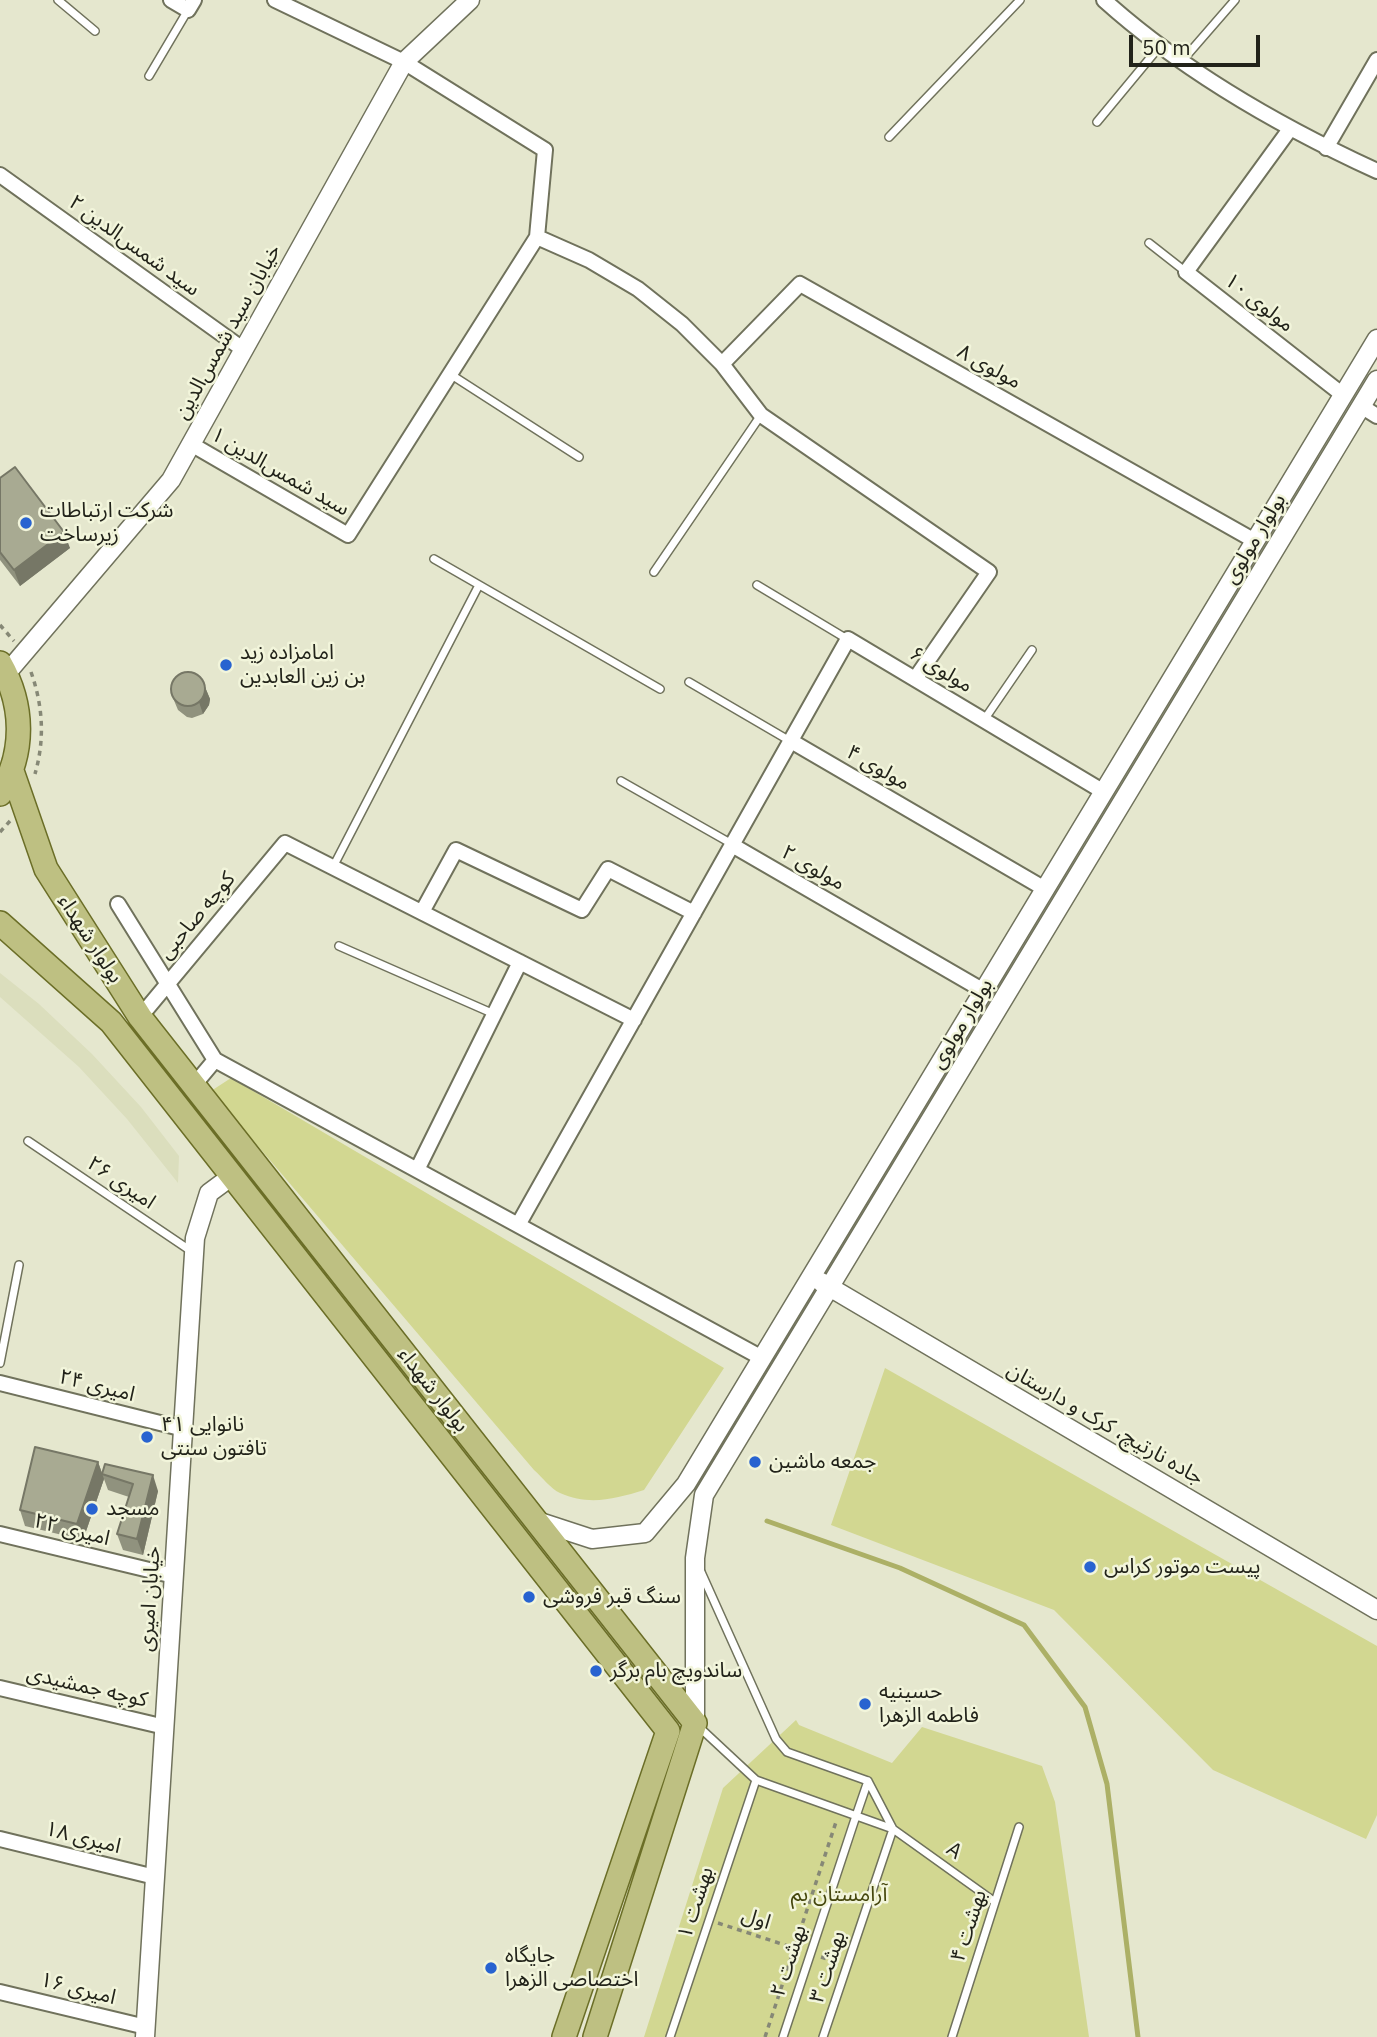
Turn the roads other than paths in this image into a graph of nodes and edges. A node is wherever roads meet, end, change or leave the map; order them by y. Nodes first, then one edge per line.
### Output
1 (58, 0) edge
2 (171, 0) edge
3 (275, 0) edge
4 (1020, 0) edge
5 (1104, 0) edge
6 (1235, 0) edge
7 (465, 2) edge
8 (191, 5) edge
9 (94, 31) dead end
10 (1161, 46) junction
11 (1377, 60) edge
12 (1181, 61) junction
13 (404, 62) junction
14 (149, 76) dead end
15 (1097, 122) dead end
16 (1290, 129) junction
17 (889, 137) dead end
18 (1326, 148) junction
19 (1377, 171) edge
20 (0, 175) edge
21 (537, 237) junction
22 (1149, 243) dead end
23 (1186, 272) junction
24 (1377, 340) edge
25 (244, 351) junction
26 (722, 364) junction
27 (450, 374) junction
28 (1377, 380) edge
29 (1343, 395) junction
30 (1369, 411) edge
31 (761, 415) junction
32 (191, 444) junction
33 (579, 457) dead end
34 (1255, 541) junction
35 (434, 559) dead end
36 (654, 572) dead end
37 (479, 585) junction
38 (757, 585) dead end
39 (848, 639) junction
40 (1032, 650) dead end
41 (1180, 666) junction
42 (3, 668) edge
43 (1198, 677) junction
44 (915, 680) junction
45 (689, 682) dead end
46 (660, 689) dead end
47 (983, 720) junction
48 (790, 741) junction
49 (12, 771) junction
50 (621, 781) dead end
51 (1104, 792) junction
52 (0, 794) edge
53 (732, 845) junction
54 (333, 867) junction
55 (1045, 889) junction
56 (118, 904) dead end
57 (422, 912) junction
58 (694, 913) junction
59 (0, 923) edge
60 (339, 946) dead end
61 (520, 962) junction
62 (168, 984) junction
63 (984, 991) junction
64 (494, 1014) junction
65 (140, 1017) junction
66 (634, 1020) junction
67 (215, 1060) junction
68 (194, 1085) junction
69 (28, 1141) dead end
70 (417, 1170) junction
71 (232, 1176) junction
72 (518, 1225) junction
73 (194, 1253) junction
74 (19, 1265) dead end
75 (812, 1276) junction
76 (829, 1287) junction
77 (399, 1346) junction
78 (762, 1358) junction
79 (0, 1363) edge
80 (379, 1363) junction
81 (0, 1383) edge
82 (184, 1429) junction
83 (686, 1484) junction
84 (704, 1495) junction
85 (537, 1521) junction
86 (0, 1534) edge
87 (695, 1558) junction
88 (174, 1576) junction
89 (1377, 1610) edge
90 (0, 1688) edge
91 (695, 1723) junction
92 (165, 1727) junction
93 (756, 1780) junction
94 (868, 1781) junction
95 (856, 1816) junction
96 (1019, 1827) dead end
97 (893, 1829) junction
98 (0, 1839) edge
99 (155, 1877) junction
100 (995, 1902) junction
101 (0, 1992) edge
102 (146, 2032) edge
103 (564, 2037) edge
104 (595, 2037) edge
105 (670, 2037) edge
106 (783, 2037) edge
107 (823, 2037) edge
108 (952, 2037) edge

1 - 9 lane
2 - 8 street
3 - 13 street
4 - 17 lane
5 - 10 street
6 - 12 lane
7 - 13 street, خیابان سید شمس‌الدین
8 - 14 lane
10 - 12 street
10 - 15 lane
11 - 18 street
12 - 16 street
13 - 21 street
13 - 25 street, خیابان سید شمس‌الدین
16 - 18 street
16 - 23 street
18 - 19 street
20 - 25 street, سید شمس‌الدین ۲
21 - 26 street
21 - 27 street
22 - 23 lane, مولوی ۱۰
23 - 29 street, مولوی ۱۰
24 - 29 street, بولوار مولوی
25 - 32 street, خیابان سید شمس‌الدین
26 - 31 street
26 - 34 street, مولوی ۸
27 - 32 street, سید شمس‌الدین ۱
27 - 33 lane
28 - 30 street, بولوار مولوی
29 - 34 street, بولوار مولوی
30 - 43 street, بولوار مولوی
31 - 36 lane
31 - 44 street
32 - 42 street, خیابان سید شمس‌الدین
34 - 41 street, بولوار مولوی
35 - 37 lane
37 - 46 lane
37 - 54 lane
38 - 39 lane, مولوی ۶
39 - 44 street, مولوی ۶
39 - 48 street
40 - 47 lane
41 - 43 street
41 - 51 street, بولوار مولوی
42 - 49 main road
43 - 76 street, بولوار مولوی
44 - 47 street, مولوی ۶
45 - 48 lane, مولوی ۴
47 - 51 street, مولوی ۶
48 - 53 street
48 - 55 street, مولوی ۴
49 - 52 main road
49 - 65 main road, بولوار شهداء
50 - 53 lane, مولوی ۲
51 - 55 street, بولوار مولوی
53 - 58 street
53 - 63 street, مولوی ۲
54 - 57 street
54 - 62 street, کوچه صاحبی
55 - 63 street, بولوار مولوی
56 - 62 street
57 - 58 street
57 - 61 street
58 - 66 street
59 - 71 main road, بولوار شهداء
60 - 64 lane
61 - 64 street
61 - 66 street
62 - 65 street, کوچه صاحبی
62 - 67 street
63 - 75 street, بولوار مولوی
64 - 70 street
65 - 68 main road, بولوار شهداء
66 - 72 street
67 - 68 street
67 - 70 street
68 - 77 main road, بولوار شهداء
69 - 73 lane, امیری ۲۶
70 - 72 street
71 - 73 street, خیابان امیری
71 - 80 main road, بولوار شهداء
72 - 78 street
73 - 82 street, خیابان امیری
74 - 79 lane
75 - 76 street, جاده نارتیچ، کرک و دارستان
75 - 78 street, بولوار مولوی
76 - 84 street, بولوار مولوی
76 - 89 street, جاده نارتیچ، کرک و دارستان
77 - 80 main road
77 - 85 main road, بولوار شهداء
78 - 83 street, بولوار مولوی
80 - 103 main road, بولوار شهداء
81 - 82 street, امیری ۲۴
82 - 88 street, خیابان امیری
83 - 84 street
83 - 85 street, بولوار مولوی
84 - 87 street, بولوار مولوی
85 - 91 main road, بولوار شهداء
86 - 88 street, امیری ۲۲
87 - 91 street, بولوار مولوی
87 - 94 lane
88 - 92 street, خیابان امیری
90 - 92 street, کوچه جمشیدی
91 - 93 lane
91 - 104 main road
92 - 99 street, خیابان امیری
93 - 95 lane
93 - 105 lane, بهشت ۱
94 - 95 lane, بهشت ۲
94 - 97 lane
95 - 97 lane
95 - 106 lane, بهشت ۲
96 - 100 lane, بهشت ۴
97 - 100 lane, A
97 - 107 lane, بهشت ۳
98 - 99 street, امیری ۱۸
99 - 102 street, خیابان امیری
100 - 108 lane, بهشت ۴
101 - 102 street, امیری ۱۶

